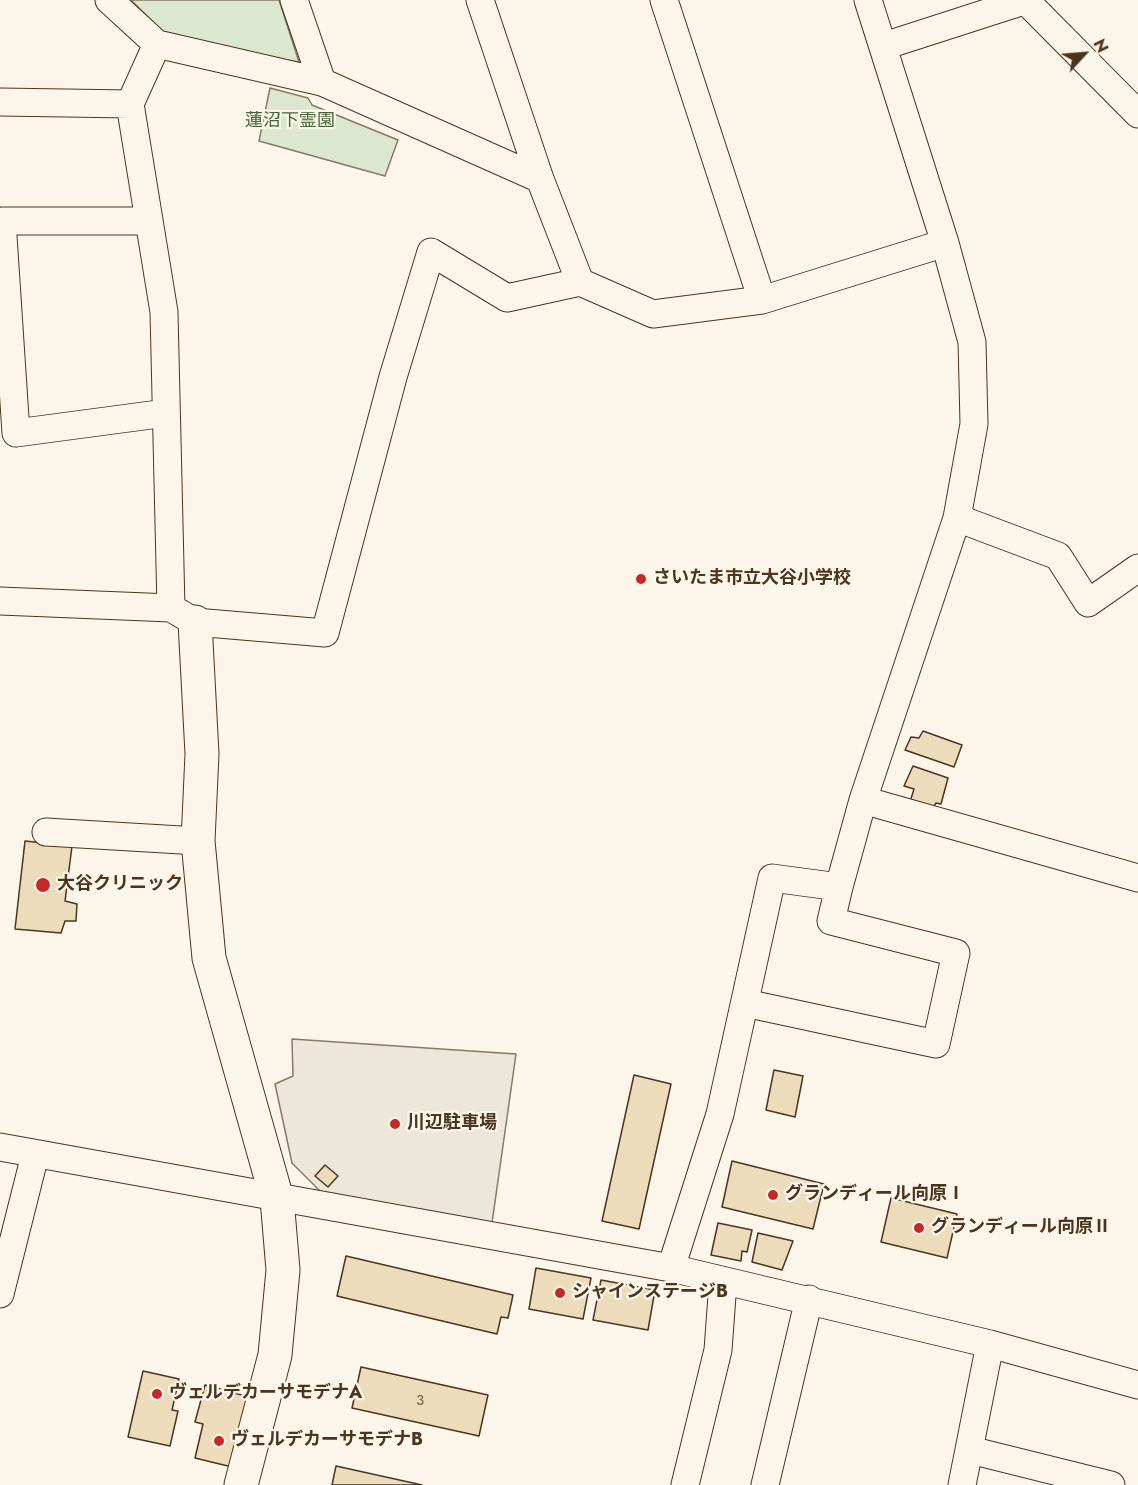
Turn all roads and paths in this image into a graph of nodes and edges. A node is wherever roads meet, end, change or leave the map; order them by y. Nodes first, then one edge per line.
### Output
1 (109, 0) edge
2 (294, 0) edge
3 (480, 0) edge
4 (664, 0) edge
5 (868, 0) edge
6 (1026, 0) edge
7 (157, 44) junction
8 (884, 46) junction
9 (322, 82) junction
10 (0, 102) edge
11 (130, 104) junction
12 (1138, 114) edge
13 (540, 179) junction
14 (149, 221) junction
15 (945, 243) junction
16 (580, 282) junction
17 (762, 300) junction
18 (166, 413) junction
19 (957, 518) junction
20 (1138, 568) edge
21 (0, 602) edge
22 (183, 615) junction
23 (863, 800) junction
24 (46, 832) dead end
25 (198, 841) junction
26 (1138, 878) edge
27 (839, 887) junction
28 (745, 1003) junction
29 (0, 1147) edge
30 (35, 1155) junction
31 (277, 1199) junction
32 (671, 1268) junction
33 (723, 1282) junction
34 (0, 1294) edge
35 (809, 1299) junction
36 (990, 1344) junction
37 (1138, 1385) edge
38 (970, 1450) junction
39 (241, 1485) edge
40 (685, 1485) edge
41 (765, 1485) edge
42 (962, 1485) edge
43 (1112, 1485) edge

1 - 7 street
2 - 9 street
3 - 13 street
4 - 17 street
5 - 8 street
6 - 8 street
6 - 12 street
7 - 9 street
7 - 11 street
8 - 15 street
9 - 13 street
10 - 11 street
11 - 14 street
13 - 16 street
14 - 18 street
14 - 18 street
15 - 17 street
15 - 19 street
16 - 17 street
16 - 22 street
18 - 22 street
19 - 20 street
19 - 23 street
21 - 22 street
22 - 25 street
23 - 26 street
23 - 27 street
24 - 25 street
25 - 31 street
27 - 28 street
27 - 28 street
28 - 32 street
29 - 30 street
30 - 31 street
30 - 34 street
31 - 32 street
31 - 39 street
32 - 33 street
33 - 35 street
33 - 40 street
35 - 36 street
35 - 41 street
36 - 37 street
36 - 38 street
38 - 42 street
38 - 43 street

